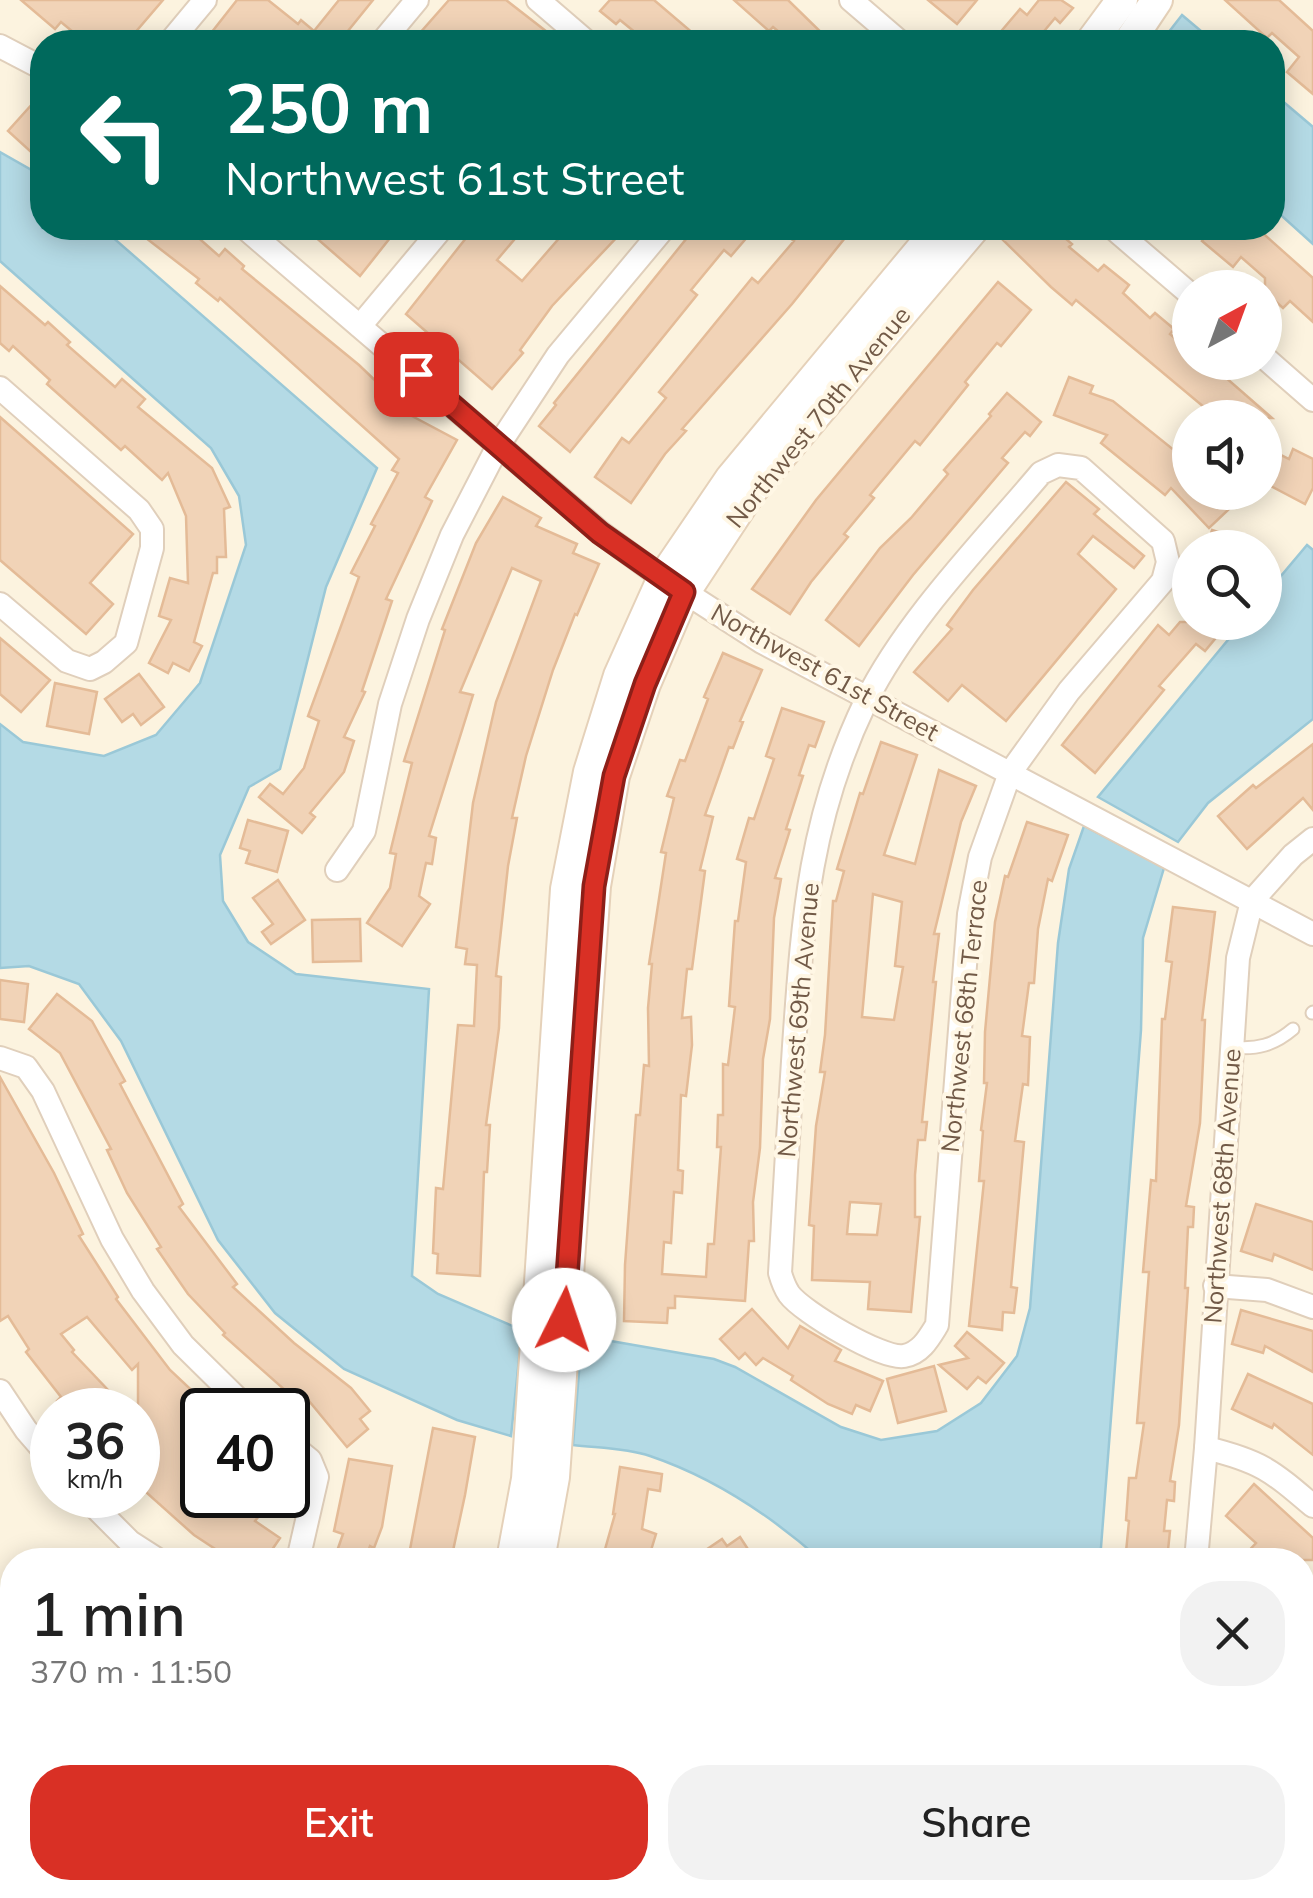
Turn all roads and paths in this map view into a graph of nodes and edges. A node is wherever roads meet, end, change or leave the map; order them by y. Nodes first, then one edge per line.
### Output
1 (205, 0) edge
2 (417, 0) edge
3 (538, 0) edge
4 (851, 0) edge
5 (1122, 0) edge
6 (1157, 0) edge
7 (180, 30) edge
8 (392, 30) edge
9 (573, 30) edge
10 (886, 30) edge
11 (1100, 30) edge
12 (1137, 30) edge
13 (0, 46) edge
14 (30, 62) edge
15 (258, 240) edge
16 (432, 240) edge
17 (654, 240) edge
18 (930, 240) edge
19 (964, 240) edge
20 (1127, 240) edge
21 (1172, 279) edge
22 (360, 326) junction
23 (1282, 373) edge
24 (0, 388) edge
25 (1313, 400) edge
26 (498, 446) junction
27 (1058, 465) joint
28 (674, 586) junction
29 (0, 604) edge
30 (868, 698) junction
31 (1010, 773) junction
32 (1313, 839) edge
33 (336, 870) dead end
34 (1252, 901) junction
35 (1313, 934) edge
36 (1293, 1029) dead end
37 (1232, 1048) junction
38 (0, 1058) edge
39 (1215, 1286) junction
40 (1313, 1307) edge
41 (924, 1346) joint
42 (226, 1388) edge
43 (0, 1391) edge
44 (30, 1435) edge
45 (1206, 1448) junction
46 (310, 1460) edge
47 (1313, 1506) edge
48 (310, 1507) edge
49 (101, 1518) edge
50 (308, 1518) edge
51 (124, 1548) edge
52 (301, 1548) edge
53 (514, 1548) edge
54 (540, 1548) edge
55 (1197, 1548) edge

1 - 7 street
2 - 8 street
3 - 9 street
4 - 10 street
5 - 11 street
6 - 12 street
13 - 14 street
15 - 22 street, Northwest 61st Street
16 - 22 street
17 - 26 street
18 - 28 street, Northwest 70th Avenue
19 - 28 street, Northwest 70th Avenue
20 - 21 street
22 - 26 street, Northwest 61st Street
23 - 25 street
24 - 29 street
26 - 28 street, Northwest 61st Street
26 - 33 street
27 - 30 street, Northwest 69th Avenue
27 - 31 street, Northwest 68th Terrace
28 - 30 street, Northwest 61st Street
28 - 53 street, Northwest 70th Avenue
28 - 54 street, Northwest 70th Avenue
30 - 31 street, Northwest 61st Street
30 - 41 street, Northwest 69th Avenue
31 - 34 street, Northwest 61st Street
31 - 41 street, Northwest 68th Terrace
32 - 34 street, Northwest 68th Avenue
34 - 35 street, Northwest 61st Street
34 - 37 street, Northwest 68th Avenue
36 - 37 lane
37 - 39 street, Northwest 68th Avenue
38 - 42 street
39 - 40 street
39 - 45 street, Northwest 68th Avenue
43 - 44 street
45 - 47 street
45 - 55 street, Northwest 68th Avenue
46 - 48 street
49 - 51 street
50 - 52 street

